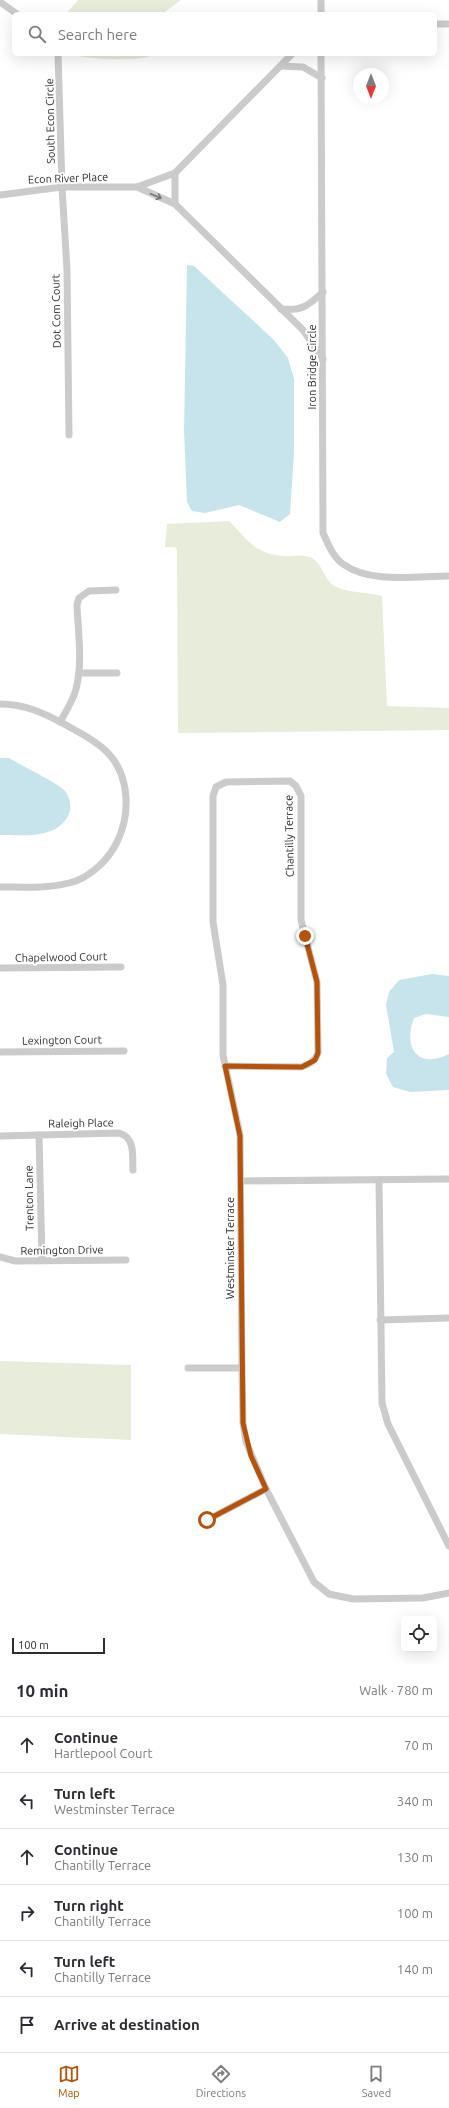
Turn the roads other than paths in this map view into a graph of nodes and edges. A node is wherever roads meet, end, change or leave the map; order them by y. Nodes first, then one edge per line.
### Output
1 (321, 0) edge
2 (0, 2) edge
3 (14, 12) edge
4 (321, 12) edge
5 (437, 24) edge
6 (449, 24) edge
7 (58, 56) edge
8 (290, 56) edge
9 (321, 56) edge
10 (281, 66) junction
11 (322, 78) junction
12 (175, 173) junction
13 (62, 187) junction
14 (137, 188) junction
15 (0, 195) edge
16 (175, 204) junction
17 (323, 292) junction
18 (282, 309) junction
19 (324, 360) junction
20 (69, 435) dead end
21 (449, 576) edge
22 (116, 590) dead end
23 (79, 673) junction
24 (117, 673) dead end
25 (0, 704) edge
26 (60, 722) junction
27 (0, 887) edge
28 (121, 967) dead end
29 (0, 968) edge
30 (124, 1051) dead end
31 (0, 1052) edge
32 (225, 1066) junction
33 (39, 1135) junction
34 (0, 1136) edge
35 (133, 1170) dead end
36 (449, 1179) edge
37 (379, 1180) junction
38 (241, 1181) junction
39 (0, 1257) edge
40 (42, 1260) junction
41 (126, 1260) dead end
42 (449, 1318) edge
43 (380, 1320) junction
44 (188, 1368) dead end
45 (242, 1368) junction
46 (266, 1489) junction
47 (207, 1520) dead end
48 (449, 1546) edge
49 (449, 1593) edge

1 - 4 street
2 - 3 street
5 - 6 street
7 - 13 street, South Econ Circle
8 - 10 street
9 - 11 street, Iron Bridge Circle
10 - 11 street
10 - 12 street
11 - 17 street, Iron Bridge Circle
12 - 14 street
12 - 16 street
13 - 14 street, Econ River Place
13 - 15 street, Econ River Place
13 - 20 street, Dot Com Court
14 -> 16 street
16 - 18 street
17 - 18 street
17 - 19 street, Iron Bridge Circle
18 - 19 street
19 - 21 street, Iron Bridge Circle
22 - 23 street
23 - 24 street
23 - 26 street
25 - 26 street
26 - 27 street
28 - 29 street, Chapelwood Court
30 - 31 street, Lexington Court
32 - 32 street, Chantilly Terrace
32 - 38 street, Chantilly Terrace
33 - 34 street, Raleigh Place
33 - 35 street, Raleigh Place
33 - 40 street, Trenton Lane
36 - 37 street, Westminster Terrace
37 - 38 street, Westminster Terrace
37 - 43 street
38 - 45 street, Westminster Terrace
39 - 40 street, Remington Drive
40 - 41 street, Remington Drive
42 - 43 street
43 - 48 street
44 - 45 street
45 - 46 street, Westminster Terrace
46 - 47 street
46 - 49 street, Westminster Terrace

